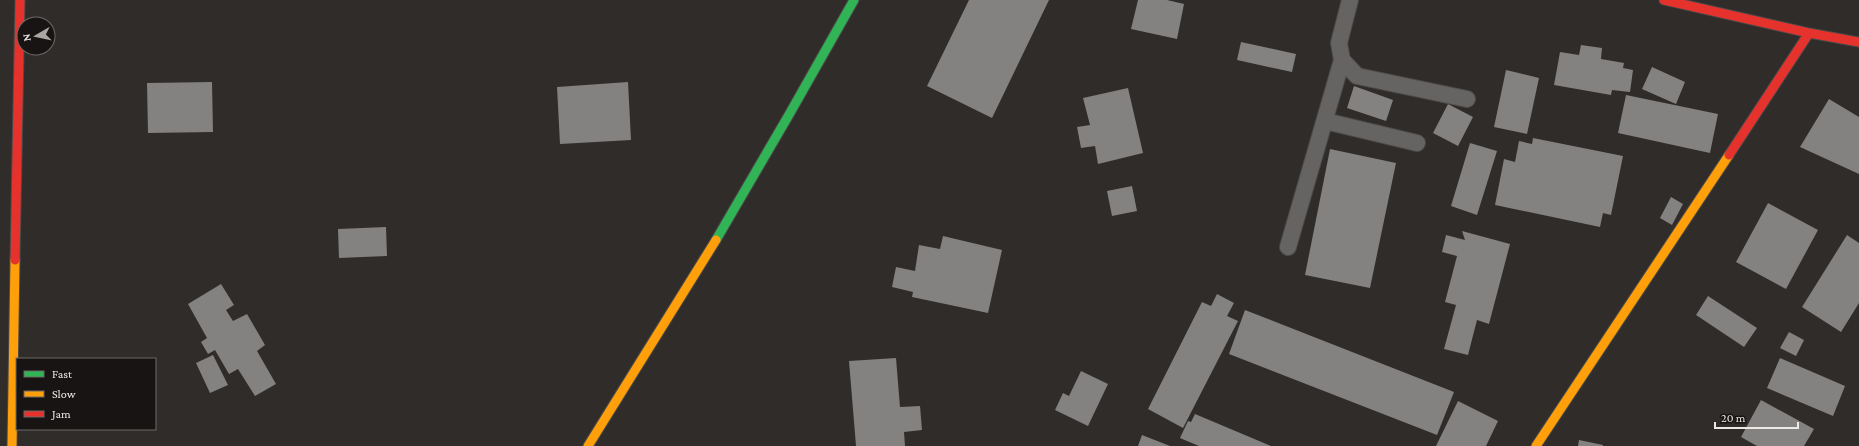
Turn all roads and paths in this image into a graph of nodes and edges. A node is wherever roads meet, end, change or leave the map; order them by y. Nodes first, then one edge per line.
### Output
1 (20, 0) edge
2 (854, 0) edge
3 (1350, 0) edge
4 (1664, 0) edge
5 (1809, 33) junction
6 (1859, 42) edge
7 (1342, 60) junction
8 (1466, 99) dead end
9 (1324, 121) junction
10 (1417, 143) dead end
11 (1288, 247) dead end
12 (12, 446) edge
13 (588, 446) edge
14 (1536, 446) edge

1 - 12 street
2 - 13 street
3 - 7 lane
4 - 5 street
5 - 6 street
5 - 14 street
7 - 8 lane
7 - 9 lane
9 - 10 lane
9 - 11 lane

